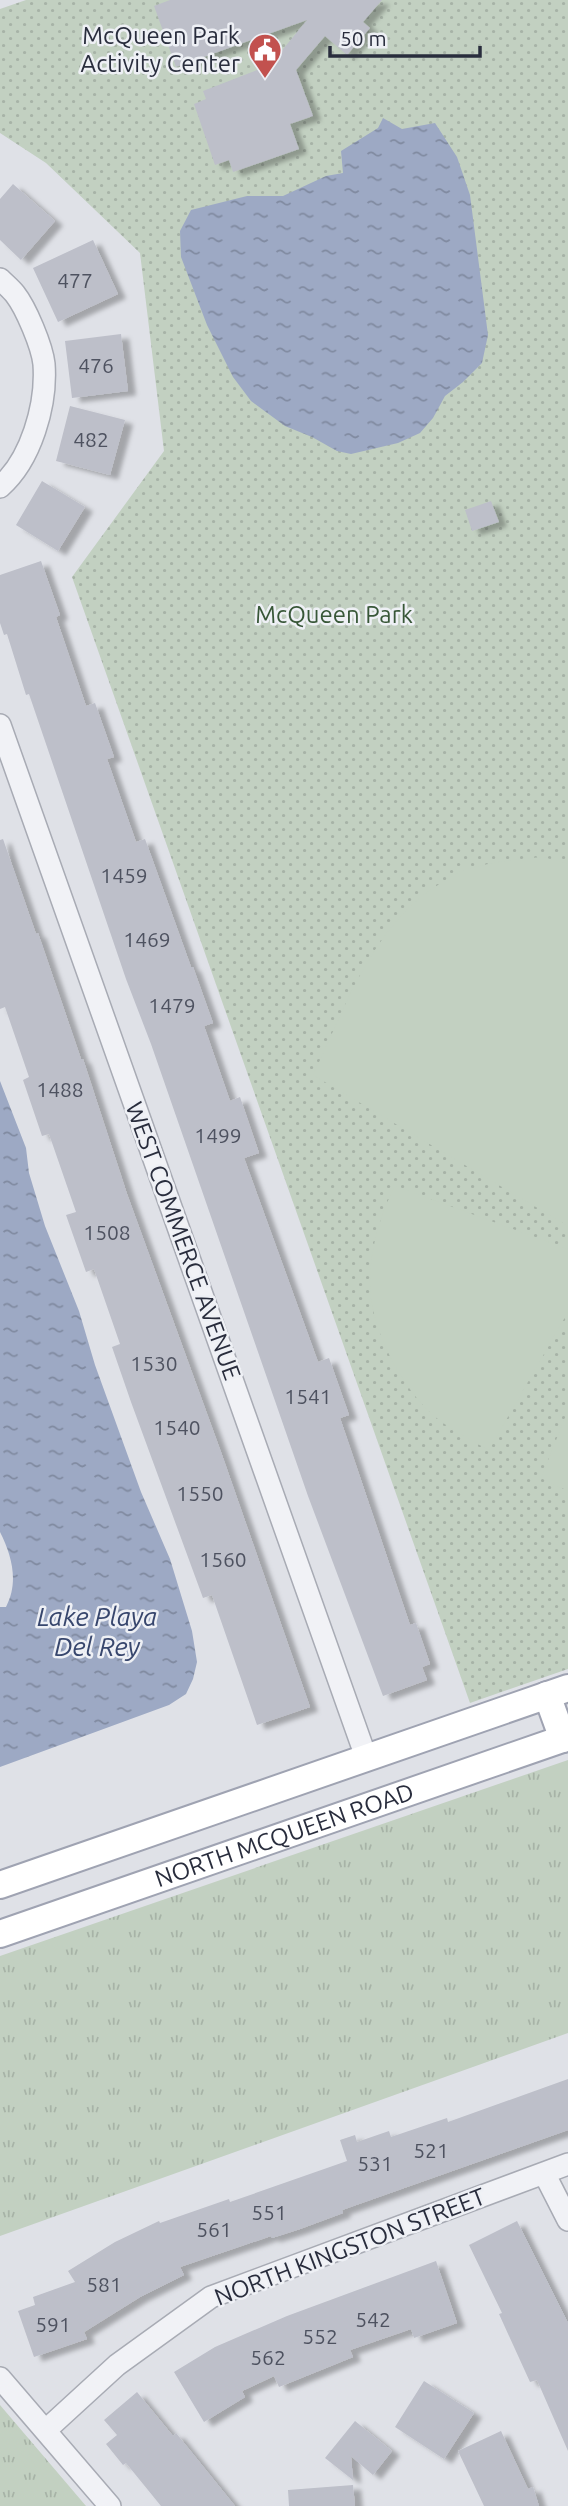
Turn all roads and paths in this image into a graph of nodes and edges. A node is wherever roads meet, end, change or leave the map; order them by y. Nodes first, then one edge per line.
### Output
1 (0, 279) edge
2 (0, 487) edge
3 (0, 725) edge
4 (558, 1692) edge
5 (565, 1738) edge
6 (366, 1756) junction
7 (0, 1885) edge
8 (0, 1934) edge
9 (568, 2164) edge
10 (544, 2173) junction
11 (568, 2220) edge
12 (0, 2378) edge
13 (46, 2430) junction
14 (110, 2506) edge

1 - 2 street
3 - 6 street, WEST COMMERCE AVENUE
4 - 5 main road
4 - 6 main road, NORTH MCQUEEN ROAD
5 - 8 main road, NORTH MCQUEEN ROAD
6 - 7 main road, NORTH MCQUEEN ROAD
9 - 10 street, NORTH KINGSTON STREET
10 - 11 street
10 - 13 street, NORTH KINGSTON STREET
12 - 13 street
13 - 14 street

